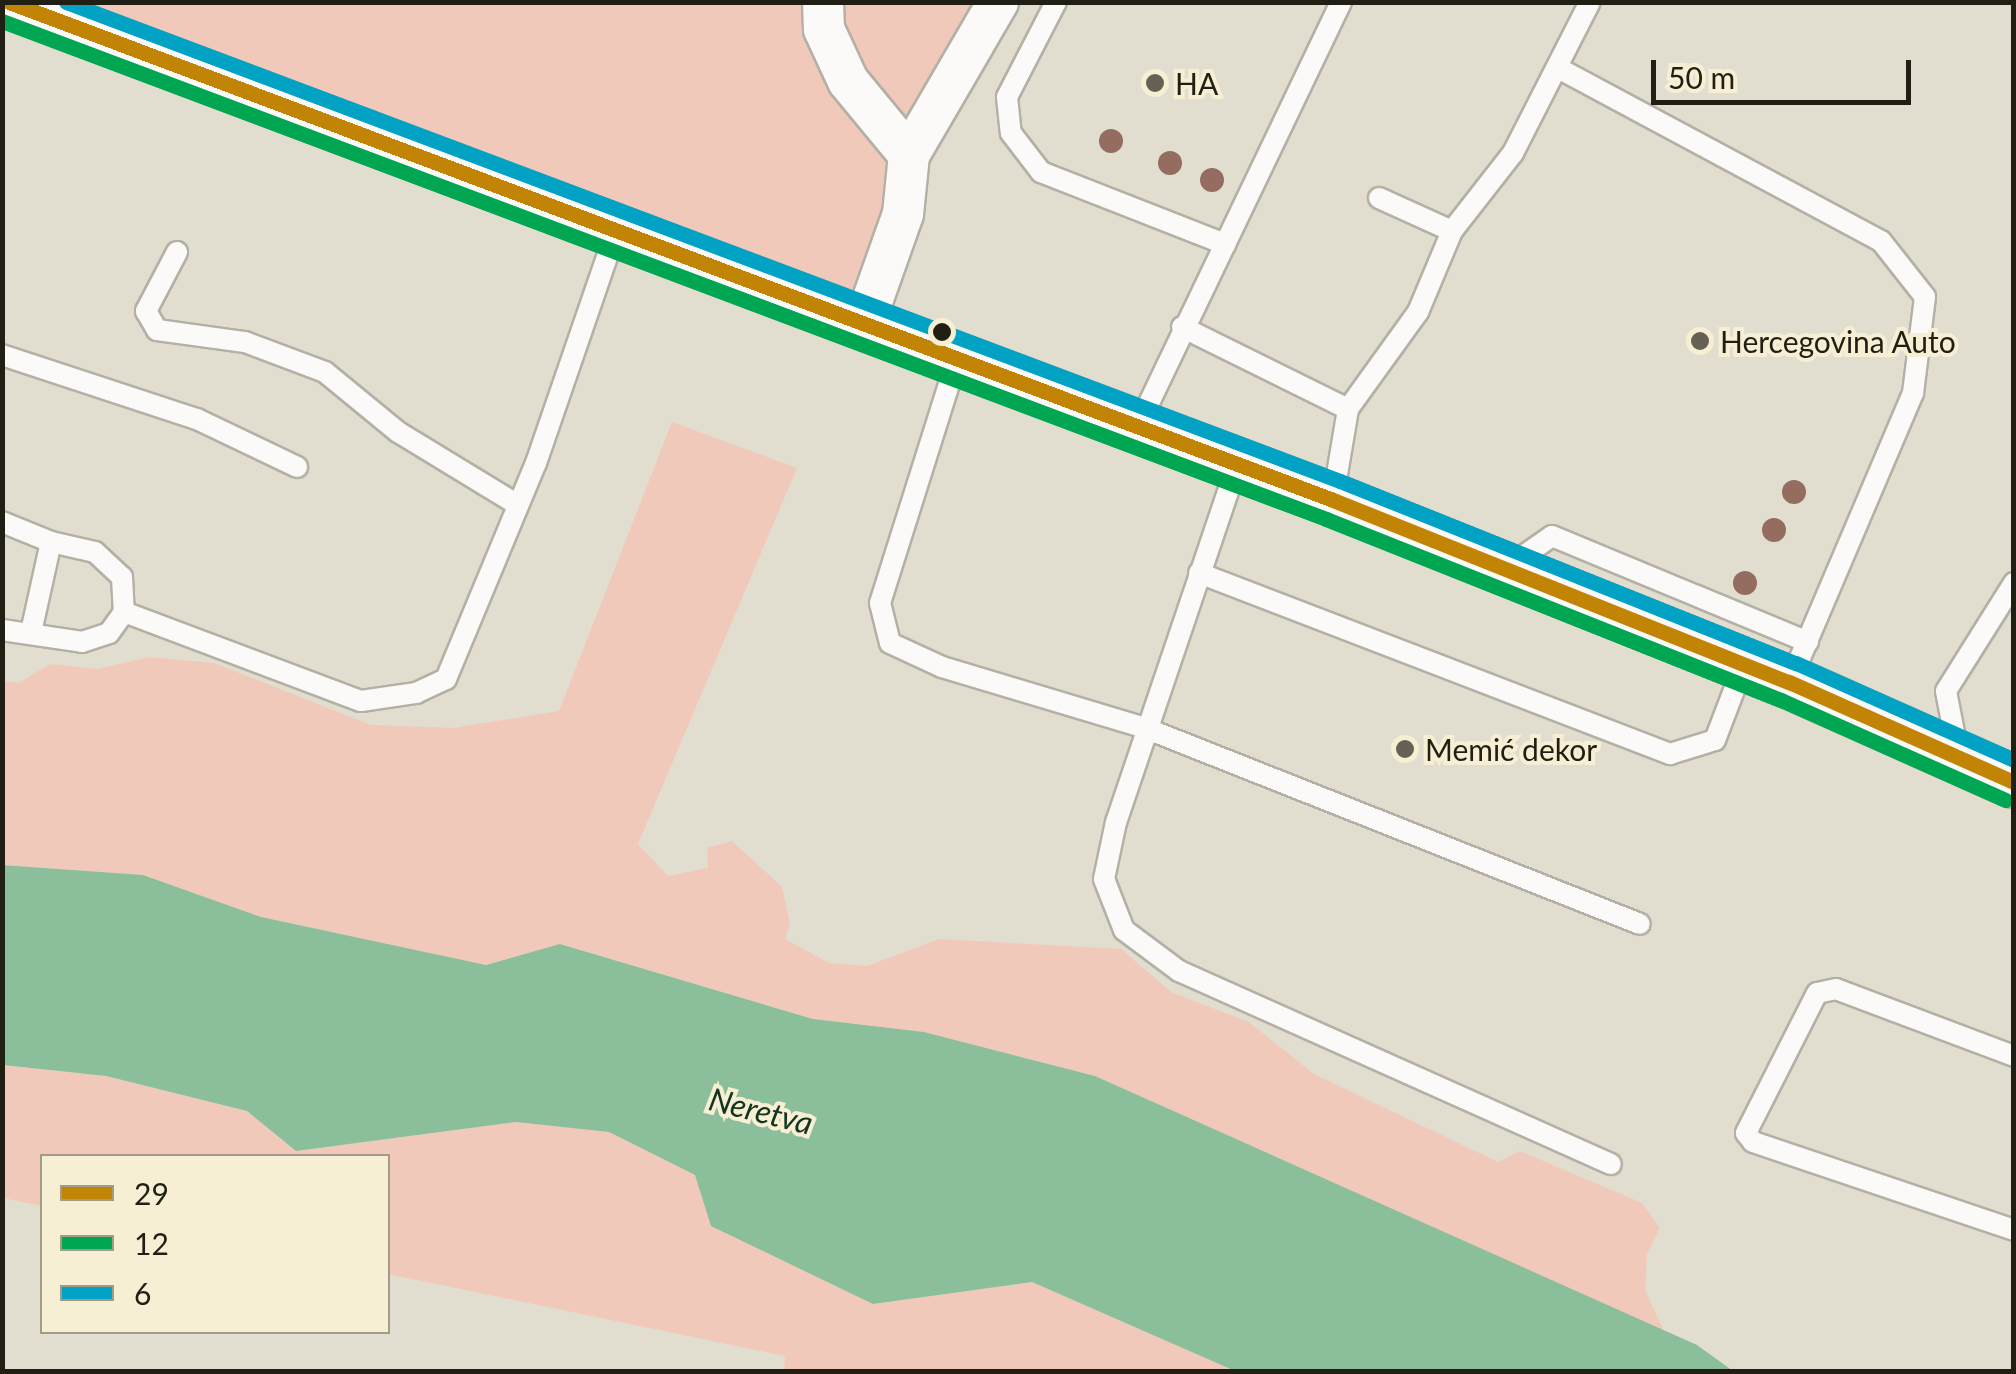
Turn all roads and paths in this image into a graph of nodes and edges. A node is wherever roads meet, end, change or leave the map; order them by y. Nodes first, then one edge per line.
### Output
1 (8, 2) edge
2 (823, 2) edge
3 (998, 2) edge
4 (1056, 2) edge
5 (1340, 2) edge
6 (1590, 2) edge
7 (1558, 68) junction
8 (909, 155) junction
9 (1379, 198) dead end
10 (1452, 230) junction
11 (616, 231) junction
12 (1224, 244) junction
13 (177, 252) dead end
14 (864, 324) junction
15 (1182, 327) junction
16 (2, 356) edge
17 (956, 362) junction
18 (1348, 409) junction
19 (1137, 428) junction
20 (1237, 465) junction
21 (296, 468) dead end
22 (1333, 500) junction
23 (518, 505) junction
24 (2, 522) edge
25 (51, 542) junction
26 (1505, 569) junction
27 (1199, 573) junction
28 (2014, 584) edge
29 (124, 612) junction
30 (2, 630) edge
31 (30, 632) junction
32 (1799, 662) junction
33 (1744, 664) junction
34 (1146, 728) junction
35 (1958, 755) junction
36 (2014, 782) edge
37 (1640, 924) dead end
38 (2014, 1056) edge
39 (1611, 1164) dead end
40 (2014, 1230) edge

1 - 11 street
2 - 8 street
3 - 8 street
4 - 12 lane
5 - 12 lane
6 - 7 lane
7 - 10 lane
7 - 32 lane
8 - 14 street
9 - 10 lane
10 - 18 lane
11 - 14 street
11 - 23 lane
12 - 15 lane
13 - 23 lane
14 - 17 street
15 - 18 lane
15 - 19 lane
16 - 21 lane
17 - 19 street
17 - 34 lane
18 - 22 lane
19 - 20 street
20 - 22 street
20 - 27 lane
22 - 26 street
23 - 29 lane
24 - 25 lane
25 - 29 lane
25 - 31 lane
26 - 32 lane
26 - 33 street
27 - 33 lane
27 - 34 lane
28 - 35 lane
29 - 31 lane
30 - 31 lane
32 - 33 street
32 - 35 street
34 - 37 lane
34 - 39 lane
35 - 36 street
38 - 40 lane

